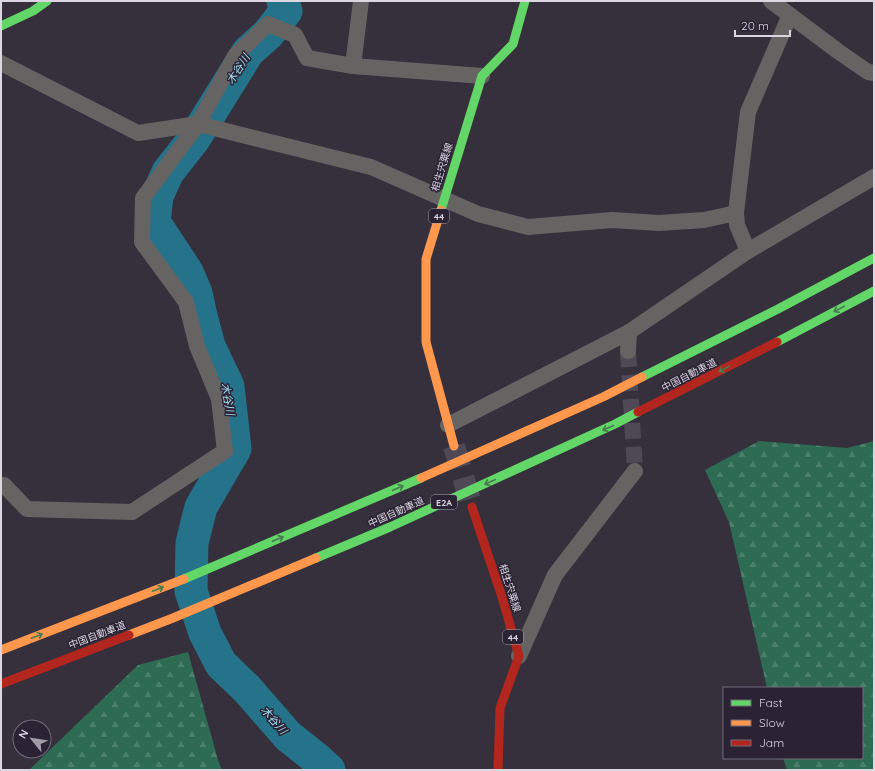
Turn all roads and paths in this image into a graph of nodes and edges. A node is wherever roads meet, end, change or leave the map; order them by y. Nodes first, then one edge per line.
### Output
1 (47, 1) edge
2 (361, 1) edge
3 (525, 1) edge
4 (771, 1) edge
5 (790, 15) junction
6 (1, 26) edge
7 (1, 63) edge
8 (354, 66) junction
9 (874, 73) edge
10 (482, 76) junction
11 (198, 124) junction
12 (874, 177) edge
13 (444, 199) junction
14 (736, 213) junction
15 (748, 251) junction
16 (874, 258) edge
17 (874, 291) edge
18 (629, 332) junction
19 (628, 351) tunnel mouth
20 (448, 425) junction
21 (454, 446) tunnel mouth
22 (635, 471) tunnel mouth
23 (1, 485) edge
24 (472, 508) tunnel mouth
25 (1, 650) edge
26 (519, 656) junction
27 (1, 684) edge
28 (498, 770) edge

1 - 6 main road
2 - 8 street
3 - 10 main road, 相生宍粟線 / 44
4 - 5 street
5 - 9 street
5 - 14 street
7 - 11 street
8 - 10 street
8 - 11 street
10 - 13 main road, 相生宍粟線 / 44
11 - 13 street
11 - 23 street
12 - 15 street
13 - 14 street
13 - 20 main road, 相生宍粟線 / 44
14 - 15 street
15 - 18 street
25 -> 16 main road, 中国自動車道
17 -> 27 main road, 中国自動車道 / E2A
18 - 19 street
18 - 20 street
20 - 21 main road, 相生宍粟線 / 44
22 - 26 street
24 - 26 main road, 相生宍粟線 / 44
26 - 28 main road, 44

